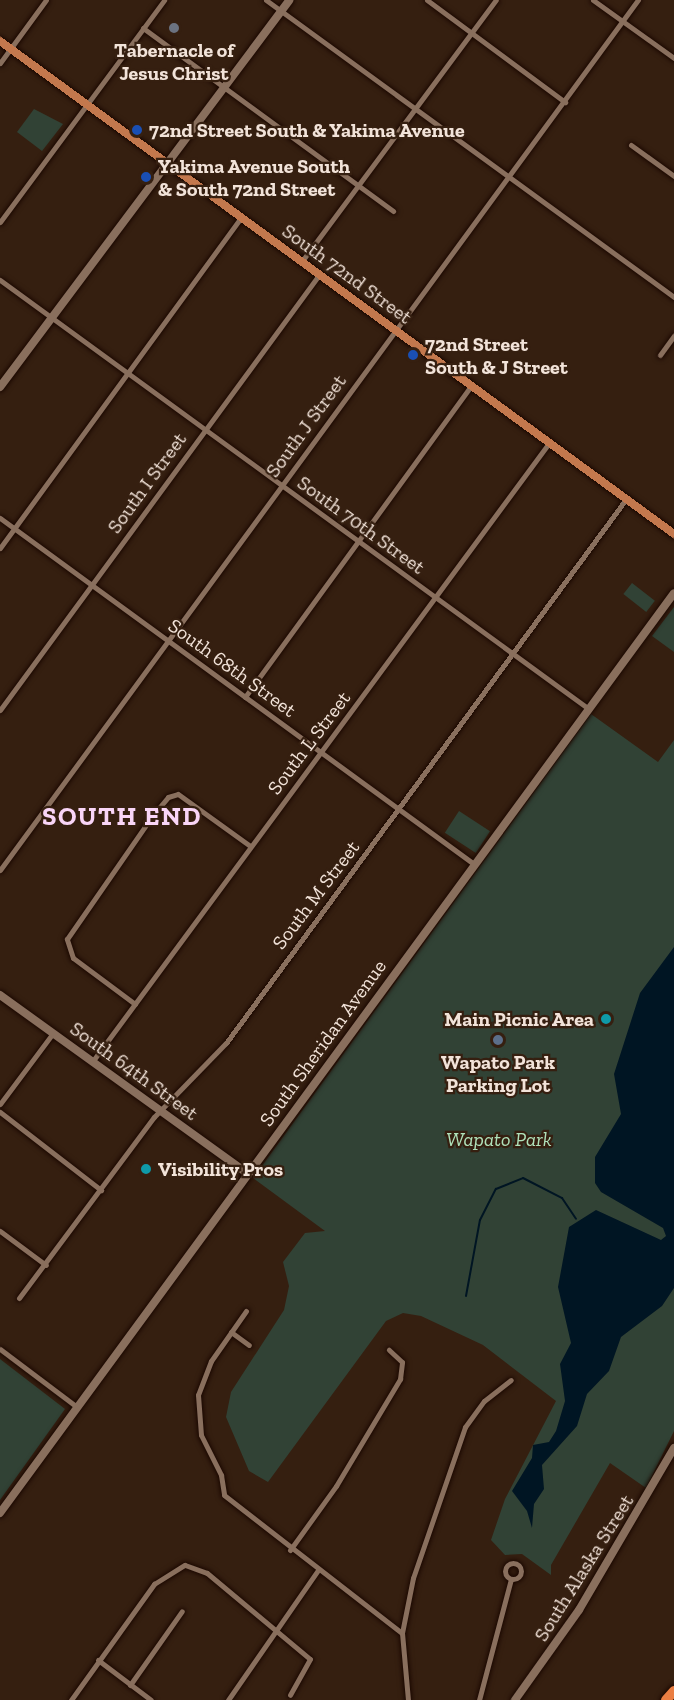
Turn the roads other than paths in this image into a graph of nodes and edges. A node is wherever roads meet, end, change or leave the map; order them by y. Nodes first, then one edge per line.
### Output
1 (46, 0) edge
2 (164, 0) edge
3 (266, 0) edge
4 (289, 0) edge
5 (427, 0) edge
6 (496, 0) edge
7 (593, 0) edge
8 (638, 0) edge
9 (281, 11) junction
10 (622, 21) junction
11 (143, 28) junction
12 (471, 33) junction
13 (0, 41) edge
14 (10, 49) junction
15 (674, 58) edge
16 (0, 63) edge
17 (222, 87) junction
18 (565, 102) junction
19 (87, 104) junction
20 (414, 109) junction
21 (631, 145) dead end
22 (166, 163) junction
23 (674, 176) edge
24 (507, 177) junction
25 (358, 186) junction
26 (393, 212) dead end
27 (241, 217) junction
28 (0, 222) edge
29 (302, 261) junction
30 (320, 275) junction
31 (0, 280) edge
32 (674, 297) edge
33 (51, 317) junction
34 (395, 330) junction
35 (674, 336) edge
36 (660, 356) dead end
37 (128, 373) junction
38 (471, 386) junction
39 (0, 387) edge
40 (204, 429) junction
41 (549, 443) junction
42 (282, 485) junction
43 (626, 499) junction
44 (0, 518) edge
45 (14, 529) junction
46 (674, 534) edge
47 (358, 541) junction
48 (0, 548) edge
49 (91, 585) junction
50 (674, 593) edge
51 (436, 597) junction
52 (169, 640) junction
53 (513, 653) junction
54 (246, 697) junction
55 (589, 709) junction
56 (0, 710) edge
57 (321, 752) junction
58 (399, 809) junction
59 (250, 846) junction
60 (474, 864) junction
61 (0, 870) edge
62 (0, 995) edge
63 (135, 1004) junction
64 (53, 1034) junction
65 (92, 1062) junction
66 (0, 1104) edge
67 (160, 1111) junction
68 (0, 1112) edge
69 (248, 1174) junction
70 (101, 1190) junction
71 (0, 1231) edge
72 (46, 1265) junction
73 (19, 1298) dead end
74 (246, 1311) dead end
75 (231, 1332) junction
76 (249, 1345) dead end
77 (0, 1349) edge
78 (389, 1350) dead end
79 (511, 1380) dead end
80 (77, 1407) junction
81 (674, 1448) edge
82 (0, 1513) edge
83 (290, 1550) junction
84 (318, 1570) junction
85 (511, 1579) dead end
86 (182, 1611) dead end
87 (402, 1633) junction
88 (278, 1634) junction
89 (98, 1660) junction
90 (130, 1684) junction
91 (674, 1691) edge
92 (290, 1695) dead end
93 (71, 1700) edge
94 (151, 1700) edge
95 (228, 1700) edge
96 (408, 1700) edge
97 (479, 1700) edge
98 (515, 1700) edge
99 (666, 1700) edge

1 - 14 street
2 - 11 street
3 - 9 street
4 - 9 street
5 - 12 street
6 - 12 street
7 - 10 street
8 - 10 street, South J Street
9 - 17 street
9 - 20 street
10 - 15 street
10 - 18 street, South J Street
11 - 17 street
11 - 19 street
12 - 18 street
12 - 20 street
13 - 14 main road, South 72nd Street
14 - 16 street
14 - 19 main road, South 72nd Street
17 - 22 street
17 - 25 street
18 - 24 street, South J Street
19 - 22 main road, South 72nd Street
19 - 28 street
20 - 24 street
20 - 25 street
21 - 23 street
22 - 27 main road, South 72nd Street
22 - 33 street
24 - 32 street
24 - 34 street, South J Street
25 - 26 street
25 - 29 street
27 - 29 main road, South 72nd Street
27 - 37 street
29 - 30 main road, South 72nd Street
30 - 34 main road, South 72nd Street
30 - 40 street, South I Street
31 - 33 street, South 70th Street
33 - 37 street, South 70th Street
33 - 39 street
34 - 38 main road, South 72nd Street
34 - 42 street, South J Street
35 - 36 street
37 - 40 street, South 70th Street
37 - 45 street
38 - 41 main road, South 72nd Street
38 - 47 street
40 - 42 street, South 70th Street
40 - 49 street, South I Street
41 - 43 main road, South 72nd Street
41 - 51 street, South L Street
42 - 47 street, South 70th Street
42 - 52 street, South J Street
43 - 46 main road, South 72nd Street
43 - 53 street, South M Street
44 - 45 street, South 68th Street
45 - 48 street
45 - 49 street, South 68th Street
47 - 51 street, South 70th Street
47 - 54 street
49 - 52 street, South 68th Street
49 - 56 street, South I Street
50 - 55 street, South Sheridan Avenue
51 - 53 street, South 70th Street
51 - 57 street, South L Street
52 - 54 street, South 68th Street
52 - 61 street, South J Street
53 - 55 street, South 70th Street
53 - 58 street, South M Street
54 - 57 street, South 68th Street
55 - 60 street, South Sheridan Avenue
57 - 58 street, South 68th Street
57 - 59 street, South L Street
58 - 60 street, South 68th Street
58 - 67 street, South M Street
59 - 63 street, South L Street
59 - 63 street
60 - 69 street, South Sheridan Avenue
62 - 64 street, South 64th Street
63 - 65 street, South L Street
64 - 65 street, South 64th Street
64 - 66 street
65 - 67 street, South 64th Street
67 - 69 street, South 64th Street
67 - 70 street, South M Street
68 - 70 street
69 - 80 street, South Sheridan Avenue
70 - 72 street, South M Street
71 - 72 street
72 - 73 street, South M Street
74 - 75 street
75 - 76 street
75 - 83 street
77 - 80 street
78 - 83 street
79 - 87 street
80 - 82 street, South Sheridan Avenue
81 - 98 street, South Alaska Street
83 - 84 street
84 - 87 street
84 - 88 street
85 - 97 street
86 - 90 street
87 - 96 street
88 - 89 street
88 - 92 street
88 - 95 street
89 - 90 street
89 - 93 street
90 - 94 street
91 - 99 highway

